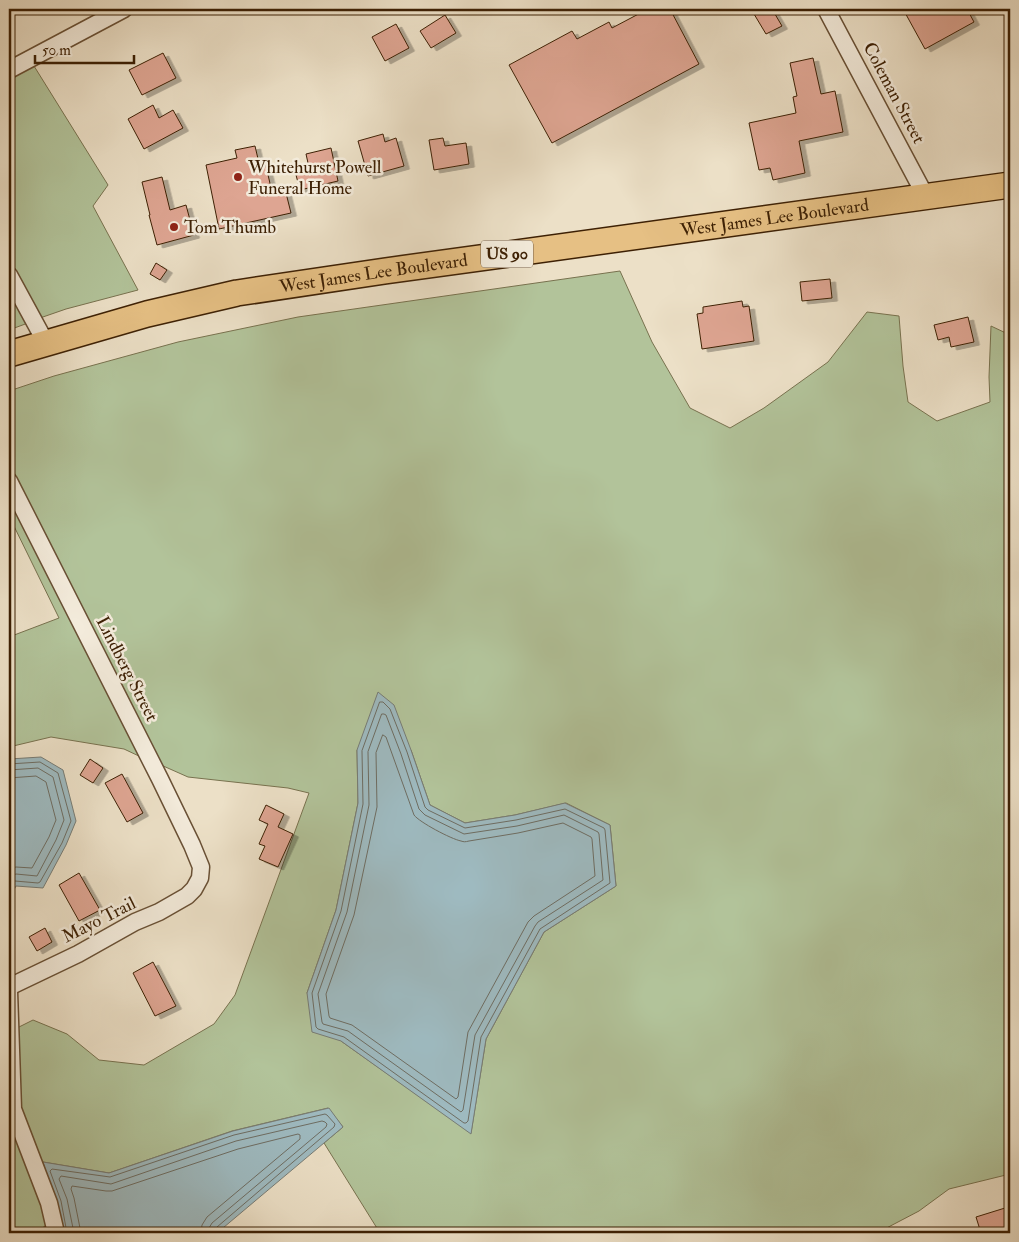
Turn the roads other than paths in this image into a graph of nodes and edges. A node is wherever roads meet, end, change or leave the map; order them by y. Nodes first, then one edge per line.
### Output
1 (124, 9) edge
2 (826, 9) edge
3 (9, 70) edge
4 (1010, 185) edge
5 (926, 197) junction
6 (9, 275) edge
7 (46, 343) junction
8 (9, 354) edge
9 (9, 481) edge
10 (200, 878) joint
11 (9, 987) edge
12 (9, 991) edge
13 (56, 1233) edge

1 - 3 street
2 - 5 street, Coleman Street
4 - 5 main road, West James Lee Boulevard / US 90
5 - 7 main road, West James Lee Boulevard / US 90
6 - 7 street
7 - 8 main road, West James Lee Boulevard / US 90
9 - 10 street, Lindberg Street
10 - 11 street, Mayo Trail
12 - 13 street

